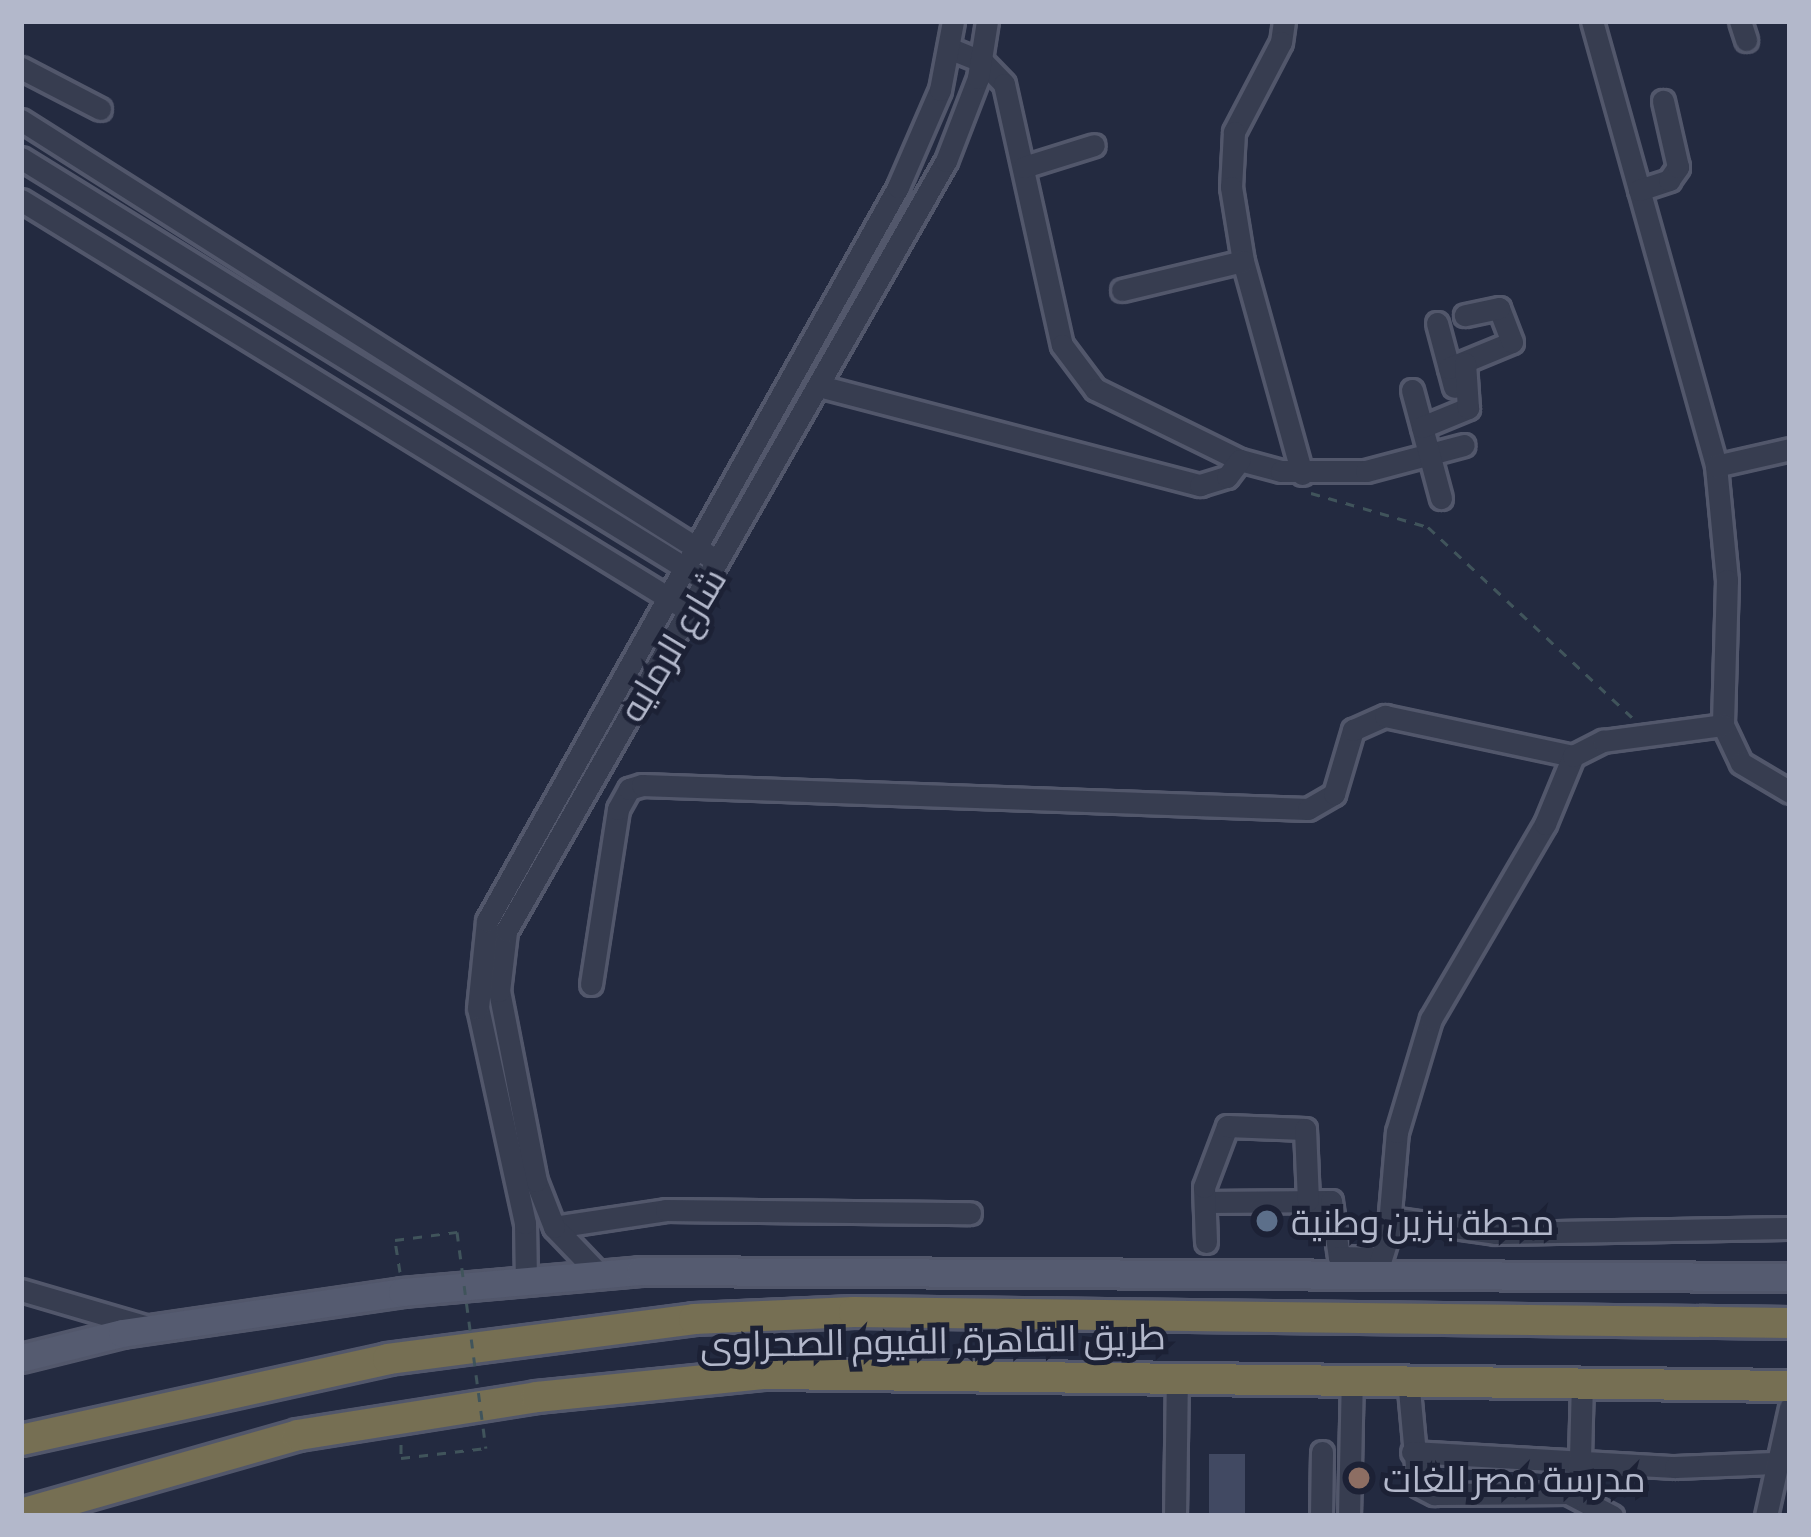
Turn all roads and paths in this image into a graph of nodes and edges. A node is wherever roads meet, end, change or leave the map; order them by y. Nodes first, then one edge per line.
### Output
1 (952, 21) edge
2 (987, 21) edge
3 (1284, 21) edge
4 (1592, 21) edge
5 (950, 49) junction
6 (983, 62) junction
7 (21, 68) edge
8 (1663, 101) dead end
9 (100, 109) dead end
10 (21, 119) edge
11 (57, 142) junction
12 (1094, 145) dead end
13 (30, 163) edge
14 (1024, 167) junction
15 (1639, 190) junction
16 (21, 198) edge
17 (1243, 261) junction
18 (1122, 290) dead end
19 (1465, 315) dead end
20 (1437, 323) dead end
21 (1456, 373) junction
22 (823, 387) junction
23 (1412, 390) dead end
24 (1422, 427) junction
25 (1464, 445) dead end
26 (1790, 449) edge
27 (1430, 455) junction
28 (1240, 460) junction
29 (1716, 466) junction
30 (1302, 474) junction
31 (1441, 499) dead end
32 (694, 560) junction
33 (714, 573) junction
34 (670, 600) junction
35 (691, 612) junction
36 (1724, 725) junction
37 (1645, 736) junction
38 (1573, 756) junction
39 (1790, 792) edge
40 (591, 984) dead end
41 (1308, 1200) junction
42 (1204, 1202) junction
43 (970, 1213) dead end
44 (1390, 1218) junction
45 (554, 1227) junction
46 (1790, 1228) edge
47 (1206, 1243) dead end
48 (1377, 1266) junction
49 (600, 1275) junction
50 (1790, 1277) edge
51 (526, 1280) junction
52 (21, 1290) edge
53 (402, 1292) junction
54 (1790, 1323) edge
55 (157, 1328) junction
56 (21, 1358) edge
57 (1177, 1375) junction
58 (1352, 1378) junction
59 (1408, 1379) junction
60 (1582, 1383) junction
61 (1790, 1386) edge
62 (1790, 1408) edge
63 (21, 1440) edge
64 (1412, 1452) junction
65 (1322, 1453) dead end
66 (419, 1456) dead end
67 (1581, 1459) junction
68 (1774, 1463) junction
69 (1579, 1496) junction
70 (21, 1514) edge
71 (1175, 1516) edge
72 (1321, 1516) edge
73 (1349, 1516) edge
74 (1612, 1516) edge
75 (1766, 1516) edge

1 - 5 street, شارع الرمايه
2 - 6 street, شارع الرمايه
3 - 17 street
4 - 15 street
5 - 6 street
5 - 32 street, شارع الرمايه
6 - 14 street
6 - 22 street, شارع الرمايه
7 - 9 street
8 - 15 street
10 - 11 street
11 - 13 street
11 - 32 street
12 - 14 street
13 - 16 street
13 - 32 street
14 - 28 street
15 - 29 street
16 - 34 street
17 - 18 street
17 - 30 street
19 - 21 street
20 - 21 street
21 - 24 street
22 - 28 street
22 - 33 street, شارع الرمايه
23 - 24 street
24 - 27 street
25 - 27 street
26 - 29 street
27 - 30 street
27 - 31 street
28 - 30 street
29 - 36 street
30 - 37 path
32 - 33 street
32 - 34 street, شارع الرمايه
33 - 35 street, شارع الرمايه
34 - 35 street
34 - 51 street, شارع الرمايه
35 - 45 street, شارع الرمايه
36 - 37 street
36 - 39 street
37 - 38 street
38 - 40 street
38 - 44 street
41 - 42 street
41 - 42 street
41 - 48 street
42 - 47 street
43 - 45 street
44 - 46 street
44 - 48 street
45 - 49 street, شارع الرمايه
48 - 49 main road
48 - 50 main road
49 - 51 main road
51 - 53 main road
52 - 55 street
53 - 55 main road
53 - 66 path, bridge
54 - 63 highway, طريق القاهرة, الفيوم الصحراوى
55 - 56 main road
57 - 58 highway, طريق القاهرة, الفيوم الصحراوى
57 - 70 highway, طريق القاهرة, الفيوم الصحراوى
57 - 71 street
58 - 59 highway, طريق القاهرة, الفيوم الصحراوى
58 - 73 street
59 - 60 highway, طريق القاهرة, الفيوم الصحراوى
59 - 64 street
60 - 61 highway, طريق القاهرة, الفيوم الصحراوى
60 - 67 street
62 - 68 street
64 - 67 street
64 - 69 street
65 - 72 street
67 - 68 street
67 - 69 street
68 - 75 street
69 - 74 street

